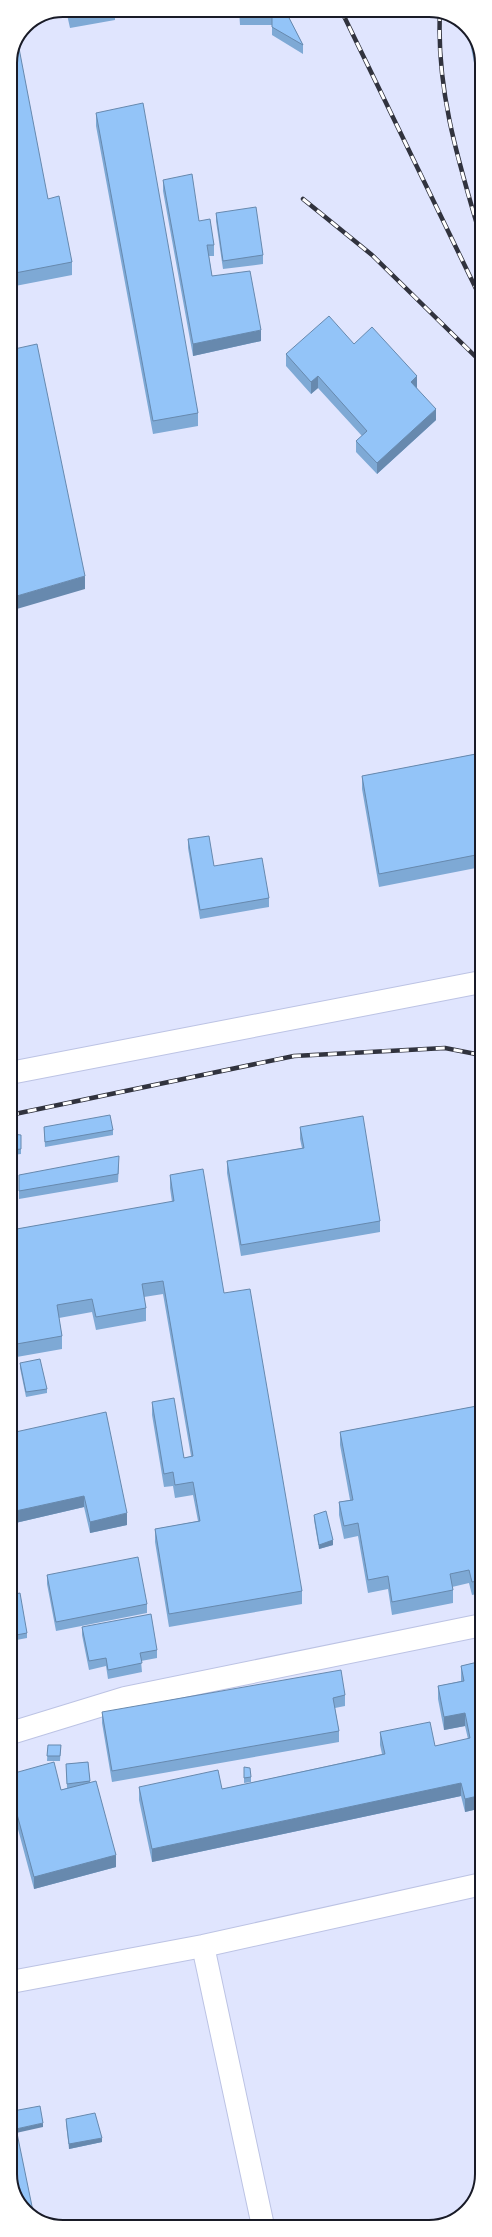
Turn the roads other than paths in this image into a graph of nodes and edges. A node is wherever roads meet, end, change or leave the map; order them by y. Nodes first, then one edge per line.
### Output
1 (475, 983) edge
2 (17, 1072) edge
3 (475, 1626) edge
4 (17, 1731) edge
5 (475, 1886) edge
6 (203, 1946) junction
7 (17, 1981) edge
8 (262, 2220) edge

1 - 2 lane
3 - 4 lane
5 - 6 lane
6 - 7 lane
6 - 8 lane

